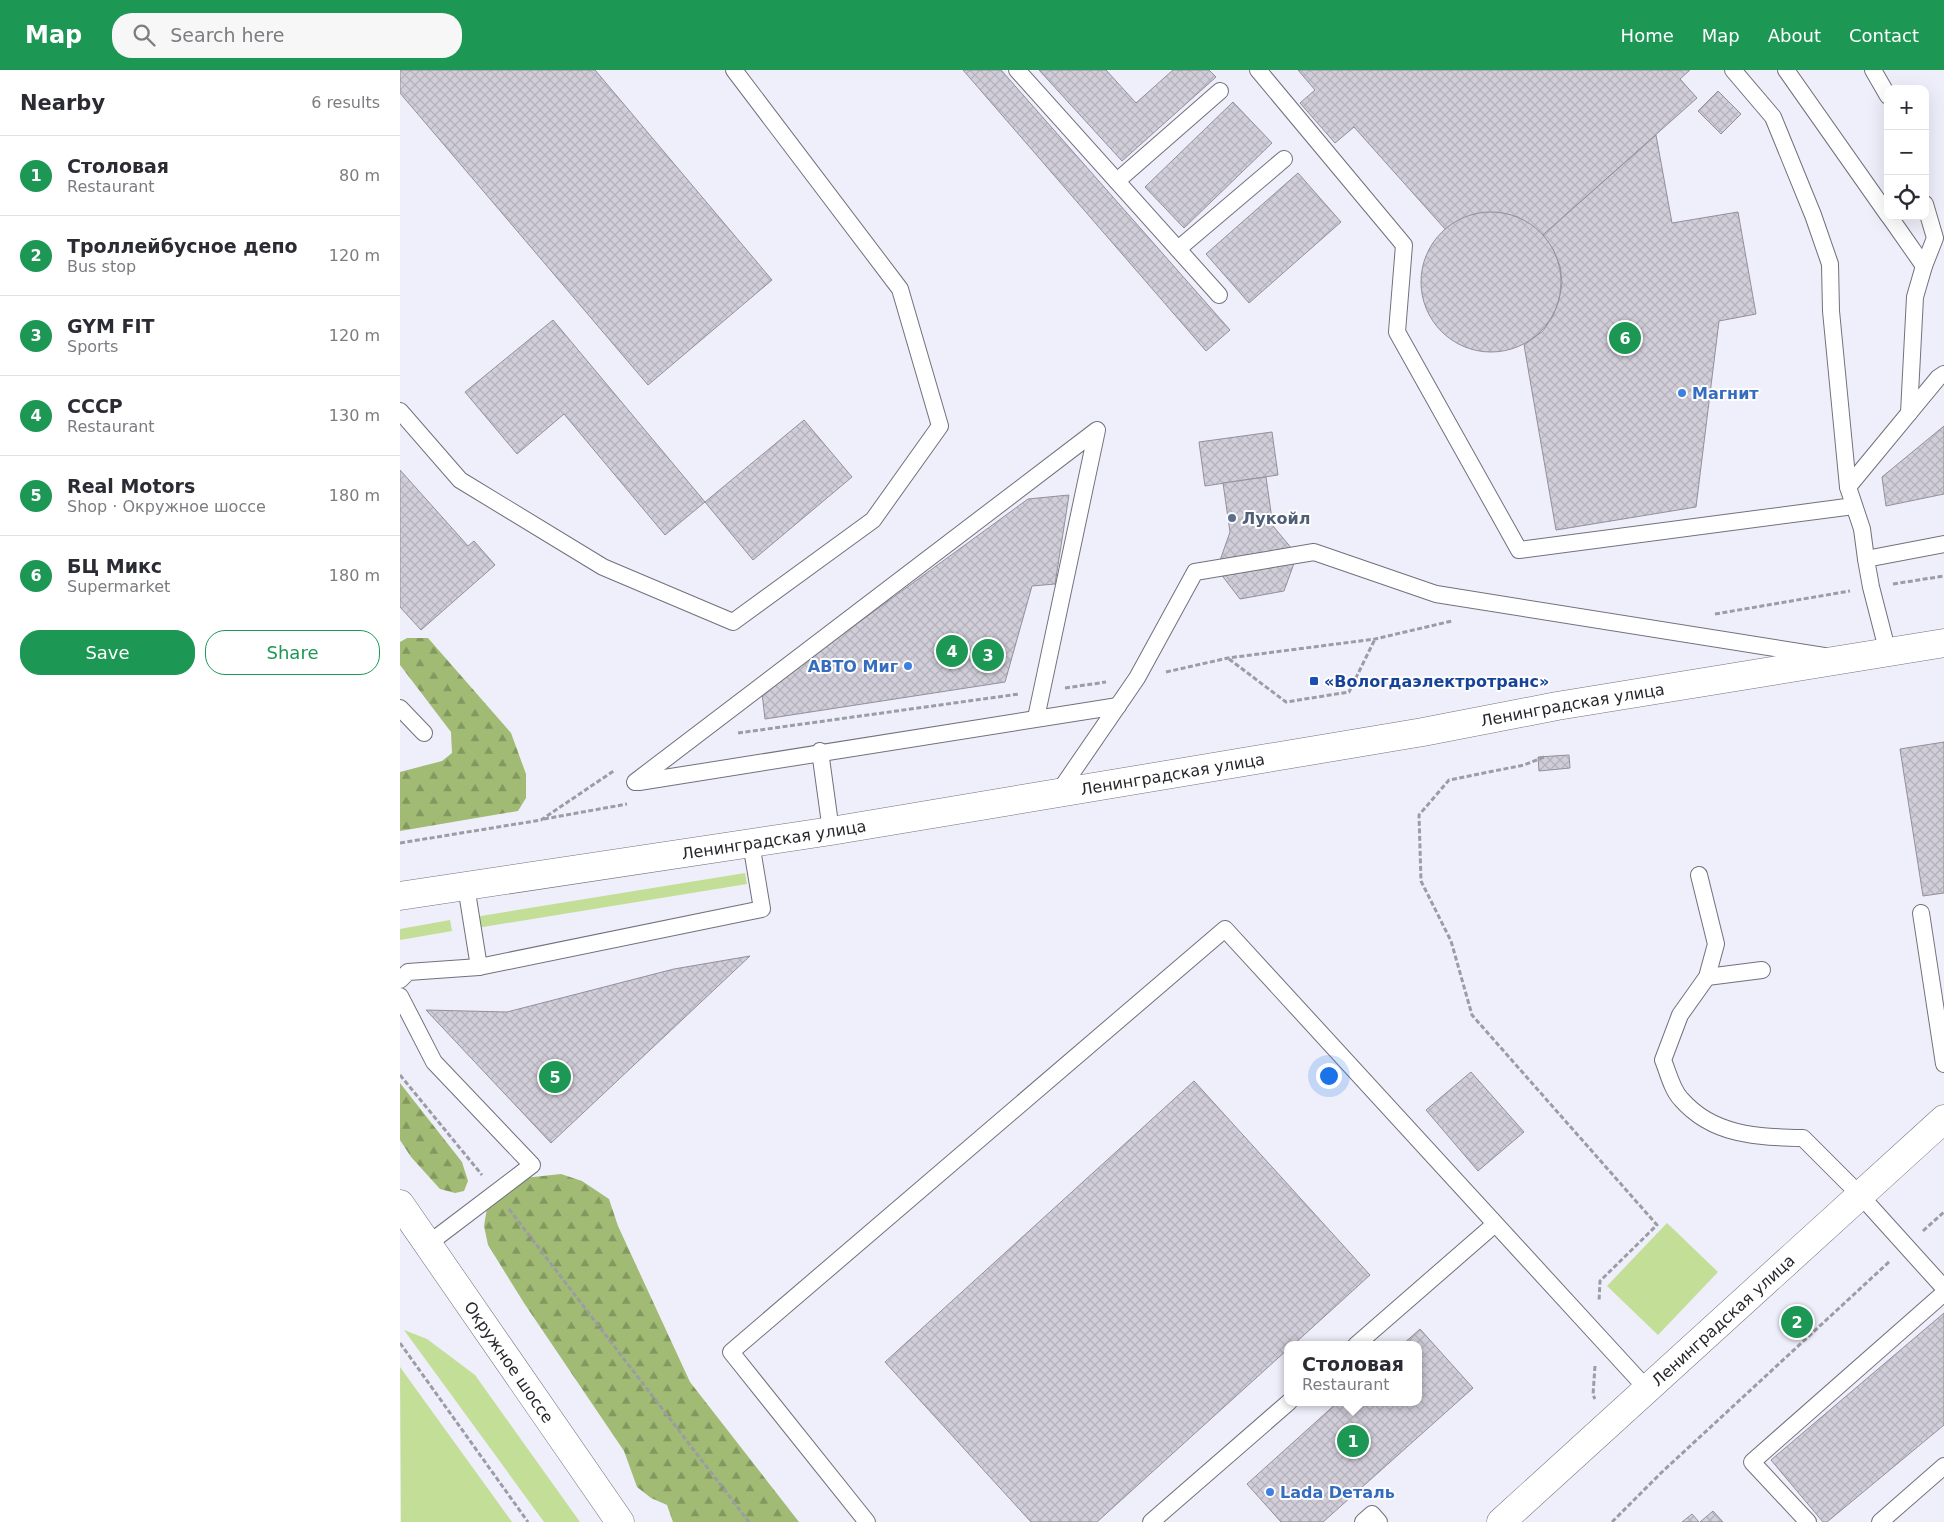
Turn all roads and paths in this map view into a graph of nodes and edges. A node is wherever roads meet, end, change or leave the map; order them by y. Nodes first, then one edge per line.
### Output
1 (734, 70) edge
2 (1016, 70) edge
3 (1258, 70) edge
4 (1733, 70) edge
5 (1786, 70) edge
6 (1873, 70) edge
7 (1884, 89) edge
8 (1220, 91) dead end
9 (1284, 159) dead end
10 (1117, 181) junction
11 (1884, 210) edge
12 (1929, 212) edge
13 (1891, 220) edge
14 (1940, 234) edge
15 (1178, 249) junction
16 (1924, 266) junction
17 (1219, 295) dead end
18 (1944, 374) edge
19 (400, 411) edge
20 (1909, 413) junction
21 (1848, 487) junction
22 (1854, 506) junction
23 (1944, 544) edge
24 (1866, 558) junction
25 (1944, 576) edge
26 (1870, 587) junction
27 (1710, 615) dead end
28 (1458, 620) dead end
29 (1376, 638) junction
30 (1944, 643) edge
31 (1888, 653) junction
32 (1228, 658) junction
33 (1843, 659) junction
34 (1137, 678) junction
35 (1041, 691) junction
36 (1118, 706) junction
37 (400, 708) edge
38 (1036, 718) junction
39 (424, 734) dead end
40 (690, 740) junction
41 (820, 751) junction
42 (1544, 757) dead end
43 (620, 767) dead end
44 (1058, 793) junction
45 (831, 831) junction
46 (400, 842) edge
47 (751, 843) junction
48 (1699, 875) dead end
49 (466, 886) junction
50 (400, 896) edge
51 (1921, 913) dead end
52 (479, 967) junction
53 (1762, 970) dead end
54 (1707, 977) junction
55 (400, 980) edge
56 (400, 996) edge
57 (1944, 1064) edge
58 (400, 1075) edge
59 (1944, 1119) edge
60 (497, 1192) junction
61 (1860, 1195) junction
62 (400, 1204) edge
63 (1944, 1212) edge
64 (1495, 1224) junction
65 (428, 1244) junction
66 (1907, 1246) junction
67 (1944, 1288) edge
68 (1944, 1293) edge
69 (1597, 1334) junction
70 (1361, 1341) edge
71 (400, 1343) edge
72 (1647, 1389) junction
73 (1284, 1406) edge
74 (1610, 1422) junction
75 (1944, 1466) edge
76 (528, 1522) edge
77 (620, 1522) edge
78 (749, 1522) edge
79 (867, 1522) edge
80 (1151, 1522) edge
81 (1364, 1522) edge
82 (1379, 1522) edge
83 (1501, 1522) edge
84 (1612, 1522) edge
85 (1808, 1522) edge
86 (1880, 1522) edge

1 - 19 lane
2 - 10 lane
3 - 22 lane
4 - 21 lane
5 - 11 lane
6 - 7 lane
8 - 10 lane
9 - 15 lane
10 - 15 lane
12 - 14 lane
13 - 16 lane
14 - 16 lane
15 - 17 lane
16 - 20 lane
18 - 20 lane
20 - 21 lane
21 - 22 lane
22 - 24 lane
23 - 24 lane
24 - 26 lane
25 - 26 path
26 - 27 path
26 - 31 lane
28 - 29 path
29 - 32 path
29 - 32 path
30 - 31 main road, Ленинградская улица
31 - 33 main road, Ленинградская улица
32 - 34 path
33 - 34 lane
33 - 44 main road, Ленинградская улица
34 - 35 path
34 - 36 lane
35 - 38 lane
35 - 40 path
35 - 40 lane
36 - 38 lane
36 - 44 lane
37 - 39 lane
38 - 41 lane
40 - 41 lane
41 - 45 lane
42 - 69 path
43 - 46 path
44 - 45 main road, Ленинградская улица
45 - 47 main road, Ленинградская улица
47 - 49 main road, Ленинградская улица
47 - 52 lane
48 - 54 lane
49 - 50 main road, Ленинградская улица
49 - 52 lane
51 - 57 lane
52 - 55 lane
53 - 54 lane
54 - 61 lane
56 - 60 lane
58 - 60 path
59 - 61 main road, Ленинградская улица
60 - 65 lane
60 - 78 path
61 - 66 lane
61 - 72 main road, Ленинградская улица
62 - 65 main road, Окружное шоссе
63 - 66 path
64 - 69 lane
64 - 70 lane
64 - 79 lane
65 - 77 main road, Окружное шоссе
66 - 67 lane
66 - 84 path
68 - 85 lane
69 - 72 lane
69 - 74 path
71 - 76 path
72 - 74 main road, Ленинградская улица
73 - 80 lane
74 - 83 main road, Ленинградская улица
75 - 86 lane
81 - 82 lane

